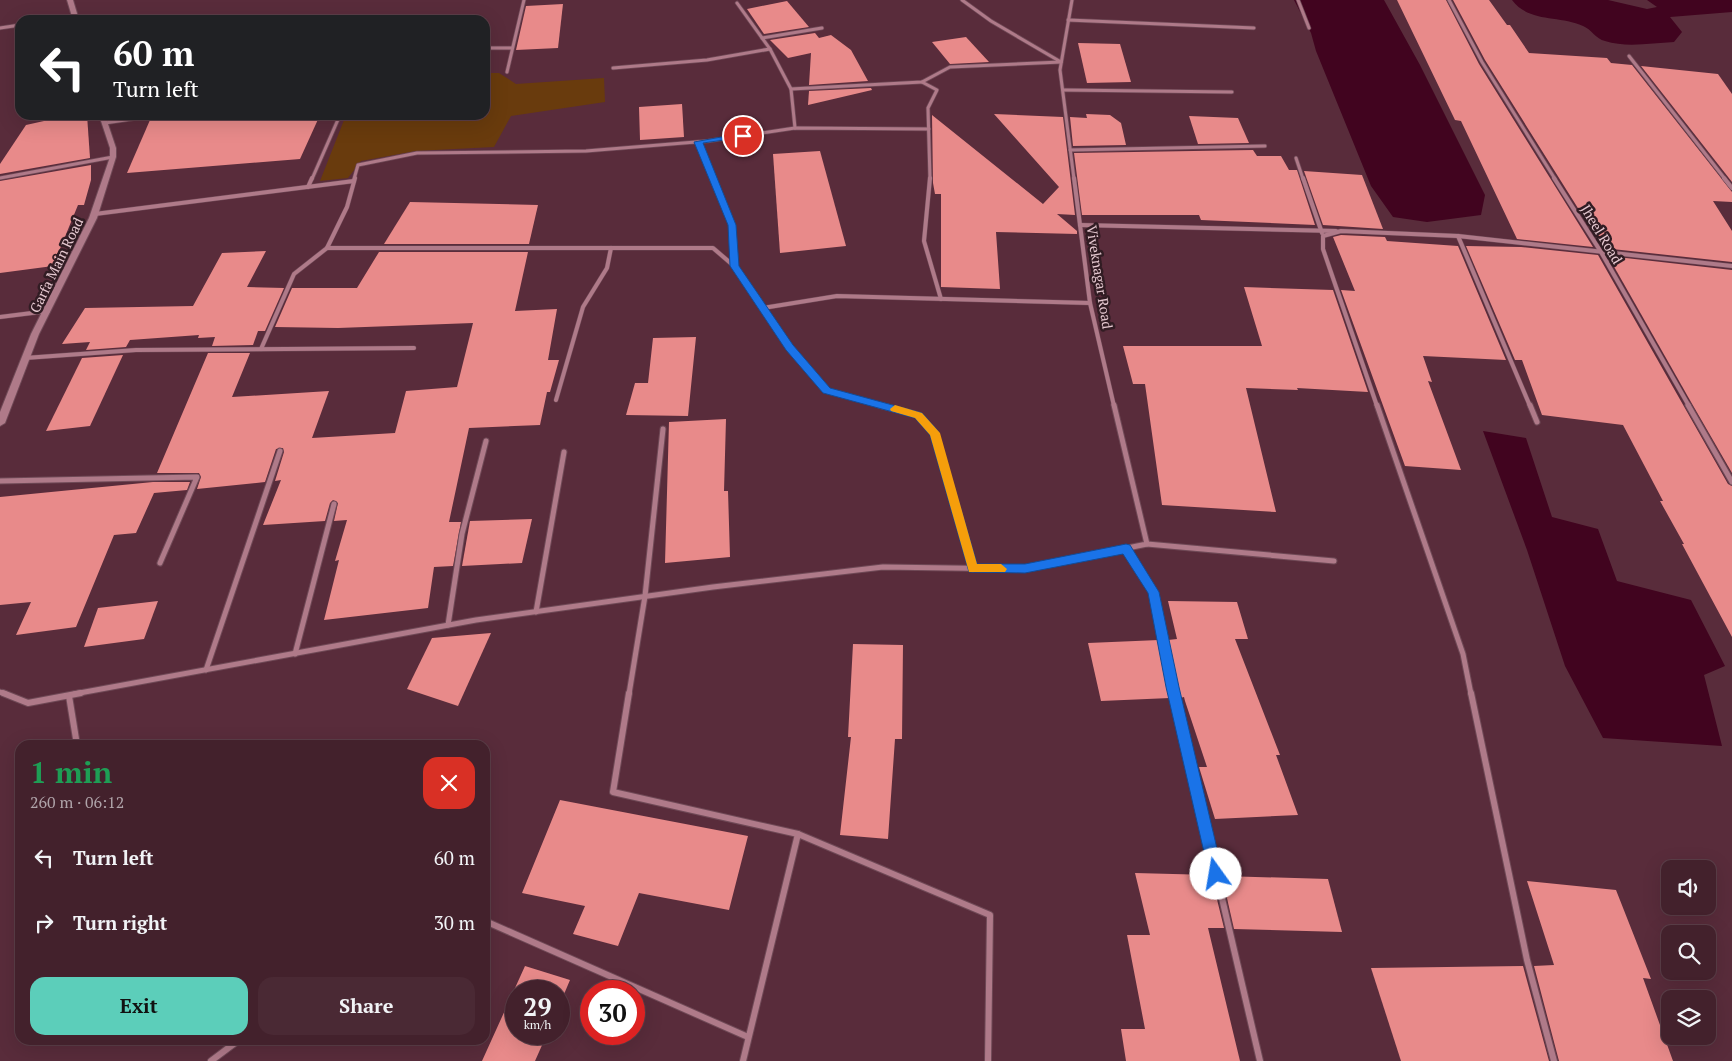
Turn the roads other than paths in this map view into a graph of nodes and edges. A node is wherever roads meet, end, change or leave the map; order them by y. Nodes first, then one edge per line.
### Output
1 (70, 0) edge
2 (524, 0) edge
3 (962, 0) edge
4 (1072, 0) edge
5 (1298, 0) edge
6 (1449, 0) edge
7 (737, 2) dead end
8 (75, 15) edge
9 (1068, 20) junction
10 (15, 26) edge
11 (0, 28) edge
12 (822, 28) dead end
13 (1254, 28) dead end
14 (1309, 28) dead end
15 (762, 38) junction
16 (490, 48) edge
17 (512, 48) junction
18 (770, 49) junction
19 (1629, 56) dead end
20 (1061, 62) junction
21 (613, 68) dead end
22 (507, 72) dead end
23 (922, 82) junction
24 (791, 89) junction
25 (1063, 90) junction
26 (1232, 92) dead end
27 (104, 120) edge
28 (338, 120) edge
29 (796, 128) junction
30 (928, 129) junction
31 (698, 142) junction
32 (1265, 146) dead end
33 (1070, 150) junction
34 (113, 157) junction
35 (1296, 158) dead end
36 (0, 178) edge
37 (354, 181) junction
38 (308, 187) junction
39 (1732, 188) edge
40 (95, 214) junction
41 (1080, 225) junction
42 (1322, 233) junction
43 (1458, 236) junction
44 (327, 248) junction
45 (611, 248) junction
46 (1601, 252) junction
47 (734, 266) junction
48 (1732, 266) edge
49 (941, 299) junction
50 (1090, 303) junction
51 (763, 308) junction
52 (48, 311) junction
53 (0, 318) edge
54 (261, 348) junction
55 (414, 348) dead end
56 (25, 358) junction
57 (556, 400) dead end
58 (1537, 422) dead end
59 (0, 423) edge
60 (664, 429) dead end
61 (486, 441) dead end
62 (280, 452) dead end
63 (564, 452) dead end
64 (0, 481) edge
65 (1732, 482) edge
66 (334, 504) dead end
67 (1147, 544) junction
68 (1126, 548) junction
69 (1334, 561) dead end
70 (160, 562) dead end
71 (973, 569) junction
72 (645, 596) junction
73 (536, 612) junction
74 (448, 626) junction
75 (295, 654) junction
76 (206, 670) junction
77 (0, 692) edge
78 (69, 696) junction
79 (76, 740) edge
80 (798, 834) junction
81 (490, 923) edge
82 (748, 1037) junction
83 (232, 1045) edge
84 (210, 1061) edge
85 (743, 1061) edge
86 (988, 1061) edge
87 (1260, 1061) edge
88 (1554, 1061) edge

1 - 8 main road
2 - 17 street
3 - 20 street
4 - 9 street, Viveknagar Road
5 - 14 street
6 - 46 street, Jheel Road
7 - 15 street
9 - 13 street
9 - 20 street, Viveknagar Road
10 - 11 street
12 - 15 street
15 - 18 street
16 - 17 street
17 - 22 street
18 - 21 street
18 - 24 street
19 - 39 street
20 - 23 street
20 - 25 street, Viveknagar Road
23 - 24 street
23 - 30 street
24 - 29 street
25 - 26 street
25 - 33 street, Viveknagar Road
27 - 34 main road, Garfa Main Road
28 - 38 street
29 - 30 street
29 - 31 street
30 - 49 street
31 - 37 street
31 - 47 street
32 - 33 street
33 - 41 street, Viveknagar Road
34 - 36 street
34 - 40 main road, Garfa Main Road
35 - 42 street
37 - 38 street
37 - 44 street
38 - 40 street
40 - 52 main road, Garfa Main Road
41 - 42 street
41 - 50 street, Viveknagar Road
42 - 43 street
42 - 88 street
43 - 46 street
43 - 58 street
44 - 45 street
44 - 54 street
45 - 47 street
45 - 57 street
46 - 48 street
46 - 65 street, Jheel Road
47 - 51 street
49 - 50 street
49 - 51 street
50 - 67 street, Viveknagar Road
51 - 71 street
52 - 53 street
52 - 56 main road, Garfa Main Road
54 - 55 street
54 - 56 street
56 - 59 main road, Garfa Main Road
60 - 72 street
61 - 74 street
62 - 76 street
63 - 73 street
64 - 70 street
66 - 75 street
67 - 68 street
67 - 69 street
68 - 71 street
68 - 87 street
71 - 72 street
72 - 73 street
72 - 80 street
73 - 74 street
74 - 75 street
75 - 76 street
76 - 78 street
77 - 78 street
78 - 79 street
80 - 82 street
80 - 86 street
81 - 82 street
82 - 85 street
83 - 84 street

